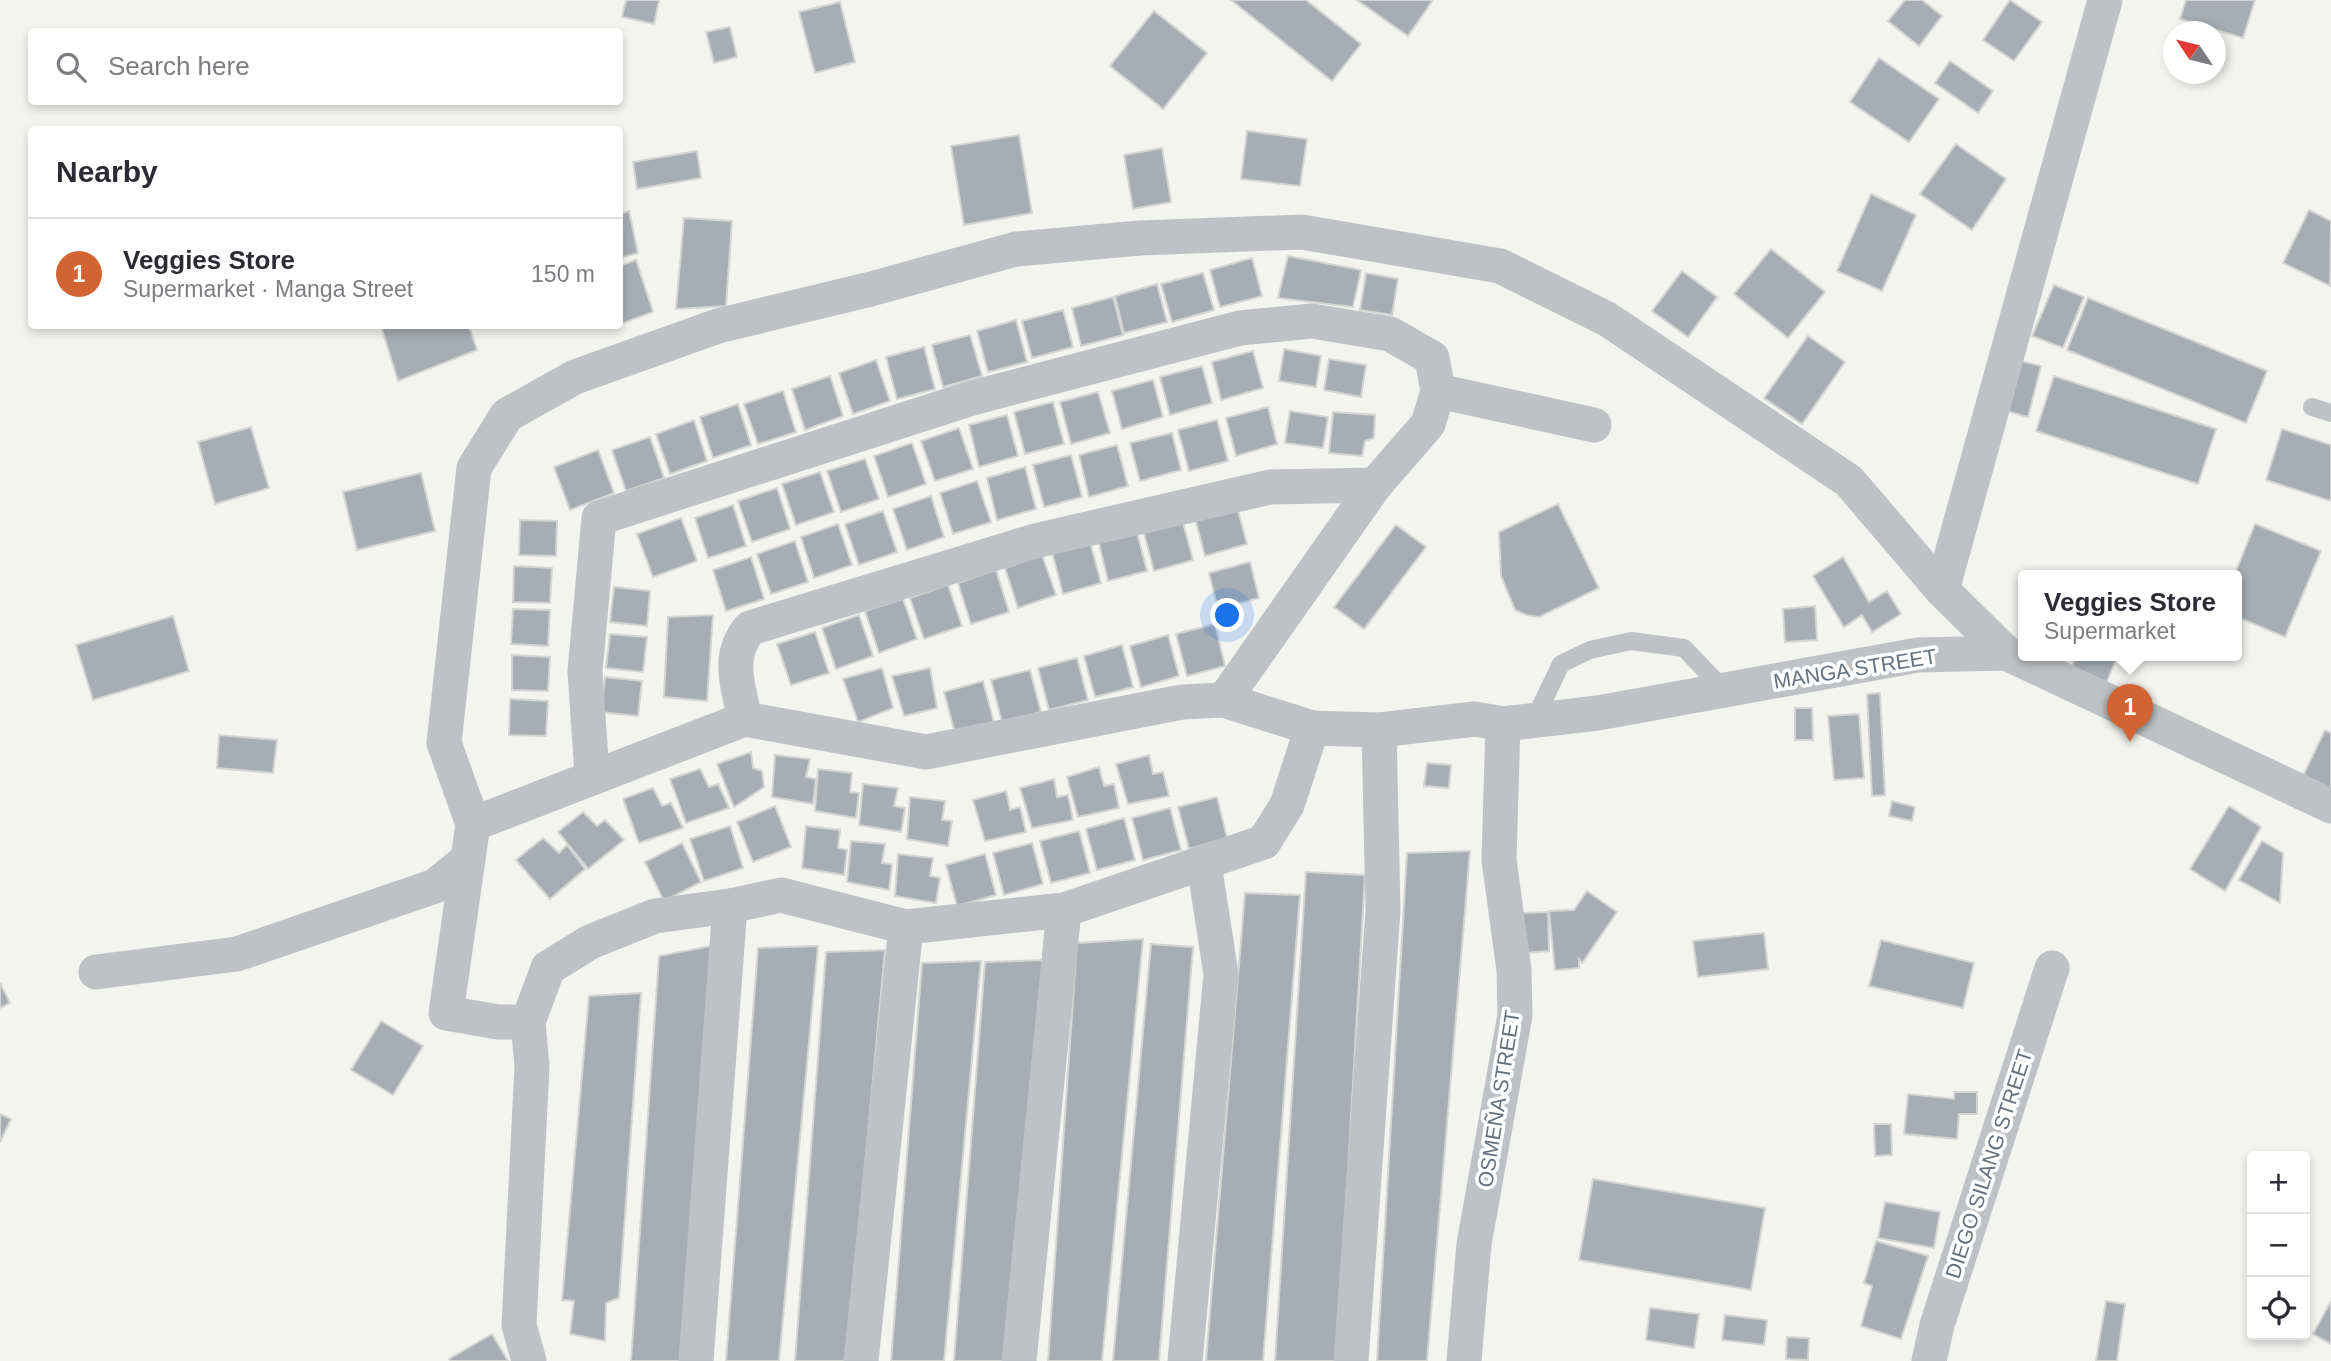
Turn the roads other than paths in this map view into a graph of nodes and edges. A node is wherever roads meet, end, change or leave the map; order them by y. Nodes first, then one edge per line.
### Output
1 (2105, 0) edge
2 (1438, 391) junction
3 (2312, 407) dead end
4 (2331, 412) edge
5 (1594, 425) dead end
6 (1375, 485) junction
7 (1942, 590) junction
8 (2006, 653) junction
9 (2018, 659) edge
10 (2023, 661) edge
11 (1724, 690) junction
12 (1224, 700) junction
13 (745, 719) junction
14 (1519, 722) junction
15 (1312, 729) junction
16 (1379, 730) junction
17 (592, 775) junction
18 (2331, 806) edge
19 (473, 824) junction
20 (467, 860) junction
21 (1204, 864) junction
22 (730, 906) junction
23 (1064, 910) junction
24 (906, 927) junction
25 (2052, 968) dead end
26 (96, 972) dead end
27 (528, 1022) junction
28 (529, 1361) edge
29 (696, 1361) edge
30 (861, 1361) edge
31 (1019, 1361) edge
32 (1185, 1361) edge
33 (1351, 1361) edge
34 (1464, 1361) edge
35 (1929, 1361) edge

1 - 7 street
2 - 5 street
2 - 6 street
2 - 17 street
3 - 4 lane
6 - 12 street
6 - 13 street
7 - 8 street
7 - 19 street
8 - 9 street, MANGA STREET
8 - 11 street, MANGA STREET
10 - 18 street, MANGA STREET
11 - 14 street, MANGA STREET
11 - 14 lane
12 - 13 street
12 - 15 street, MANGA STREET
13 - 17 street
14 - 16 street, MANGA STREET
14 - 34 street, OSMEÑA STREET
15 - 16 street, MANGA STREET
15 - 21 street
16 - 33 street
17 - 19 street
19 - 20 street
20 - 26 street
20 - 27 street
21 - 23 street
21 - 32 street
22 - 24 street
22 - 27 street
22 - 29 street
23 - 24 street
23 - 31 street
24 - 30 street
25 - 35 street, DIEGO SILANG STREET
27 - 28 street

